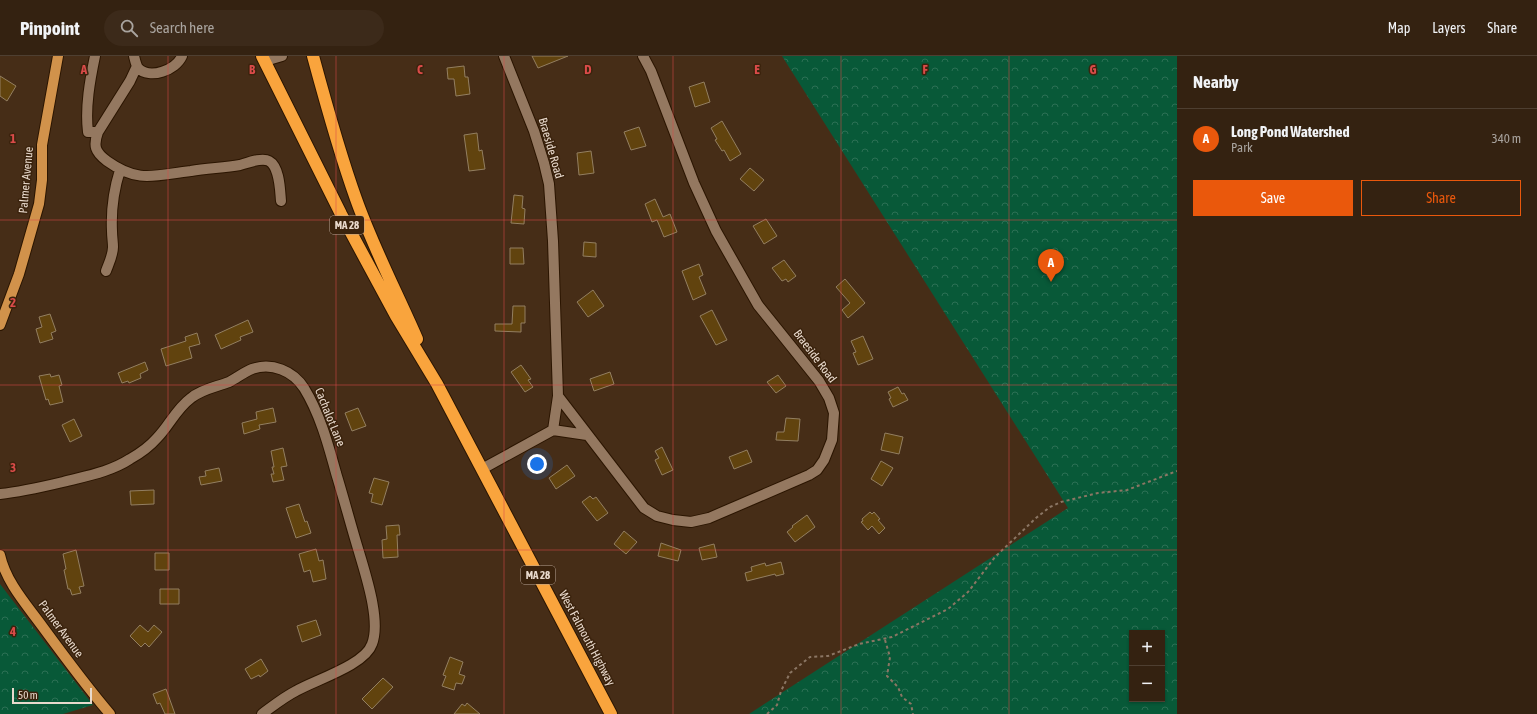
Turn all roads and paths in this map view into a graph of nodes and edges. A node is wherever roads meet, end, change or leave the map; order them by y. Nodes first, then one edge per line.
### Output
1 (58, 56) edge
2 (95, 56) edge
3 (134, 56) edge
4 (182, 56) edge
5 (282, 56) edge
6 (313, 56) edge
7 (504, 56) edge
8 (643, 56) edge
9 (264, 59) edge
10 (137, 66) junction
11 (98, 132) junction
12 (120, 170) junction
13 (281, 201) dead end
14 (106, 271) dead end
15 (0, 325) edge
16 (437, 384) junction
17 (558, 396) junction
18 (553, 430) junction
19 (587, 435) junction
20 (482, 469) junction
21 (1177, 471) edge
22 (0, 494) edge
23 (0, 555) edge
24 (885, 640) junction
25 (110, 714) edge
26 (262, 714) edge
27 (611, 714) edge
28 (767, 714) edge
29 (913, 714) edge

1 - 15 main road, Palmer Avenue
2 - 11 street
3 - 10 street
4 - 10 street
5 - 9 street
6 - 16 highway, MA 28
7 - 17 street, Braeside Road
8 - 19 street, Braeside Road
9 - 16 highway, MA 28
10 - 11 street
11 - 12 street
12 - 13 street
12 - 14 street
16 - 20 highway, MA 28
17 - 18 street, Braeside Road
17 - 19 street, Braeside Road
18 - 19 street
18 - 20 street
20 - 27 highway, West Falmouth Highway / MA 28
21 - 24 path
22 - 26 street, Cachalot Lane
23 - 25 main road, Palmer Avenue
24 - 28 path
24 - 29 path

